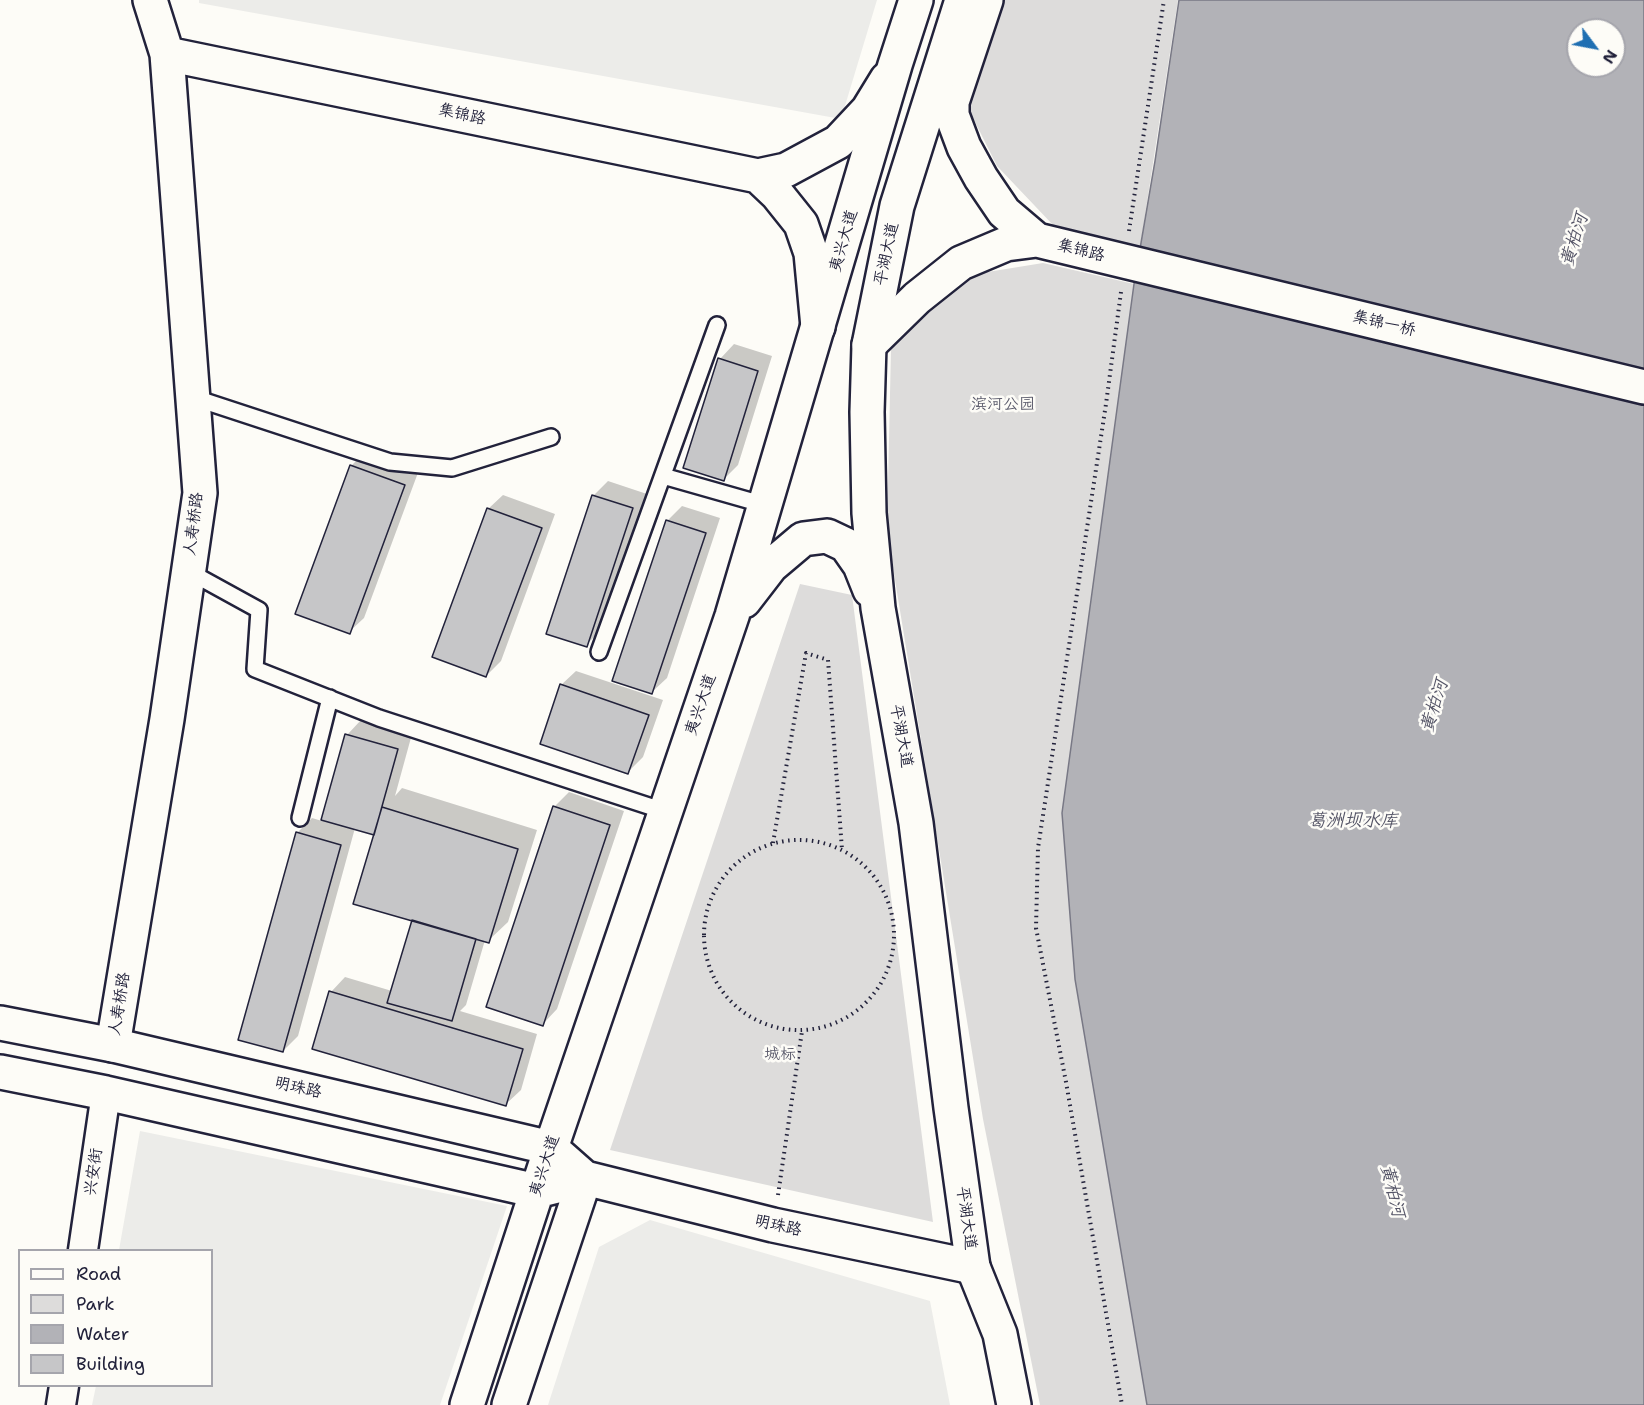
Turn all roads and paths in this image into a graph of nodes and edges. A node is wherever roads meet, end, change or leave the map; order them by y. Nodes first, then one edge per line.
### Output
1 (150, 0) edge
2 (916, 0) edge
3 (962, 0) edge
4 (986, 0) edge
5 (1164, 0) edge
6 (166, 54) junction
7 (895, 65) junction
8 (758, 176) junction
9 (1037, 240) junction
10 (1125, 262) junction
11 (717, 325) dead end
12 (818, 328) junction
13 (869, 345) junction
14 (1644, 387) edge
15 (192, 397) junction
16 (551, 437) dead end
17 (663, 476) junction
18 (765, 505) junction
19 (188, 572) junction
20 (878, 608) junction
21 (732, 616) junction
22 (599, 652) dead end
23 (330, 698) junction
24 (664, 811) junction
25 (300, 818) dead end
26 (773, 843) junction
27 (842, 850) junction
28 (0, 1023) edge
29 (802, 1031) junction
30 (113, 1045) junction
31 (0, 1072) edge
32 (106, 1093) junction
33 (551, 1148) junction
34 (585, 1178) junction
35 (537, 1191) junction
36 (774, 1225) junction
37 (83, 1249) edge
38 (973, 1267) junction
39 (64, 1387) edge
40 (61, 1405) edge
41 (467, 1405) edge
42 (509, 1405) edge
43 (995, 1405) edge
44 (1014, 1405) edge
45 (1122, 1405) edge

1 - 6 main road, 人寿桥路
2 - 7 main road, 夷兴大道
3 - 13 main road, 平湖大道
4 - 9 main road
5 - 10 path
6 - 8 main road, 集锦路
6 - 15 main road, 人寿桥路
7 - 8 main road
7 - 12 main road, 夷兴大道
8 - 12 main road
9 - 10 main road, 集锦路
9 - 13 main road
10 - 14 main road, 集锦一桥
10 - 45 path
11 - 17 lane
12 - 18 main road, 夷兴大道
13 - 20 main road, 平湖大道
15 - 16 lane
15 - 19 main road, 人寿桥路
17 - 18 lane
17 - 22 lane
18 - 21 main road, 夷兴大道
19 - 23 lane
19 - 30 main road, 人寿桥路
20 - 21 main road
20 - 38 main road, 平湖大道
21 - 24 main road, 夷兴大道
23 - 24 lane
23 - 25 lane
24 - 33 main road, 夷兴大道
26 - 27 path
26 - 27 path
26 - 29 path
27 - 29 path
28 - 30 main road, 明珠路
29 - 36 path
30 - 33 main road, 明珠路
31 - 32 main road, 明珠路
32 - 35 main road, 明珠路
32 - 37 street, 兴安街
33 - 34 main road, 明珠路
33 - 35 main road, 夷兴大道
34 - 35 main road, 明珠路
34 - 36 main road, 明珠路
34 - 42 main road
35 - 41 main road, 夷兴大道
36 - 38 main road, 明珠路
38 - 43 main road, 平湖大道
38 - 44 main road, 平湖大道
39 - 40 street

